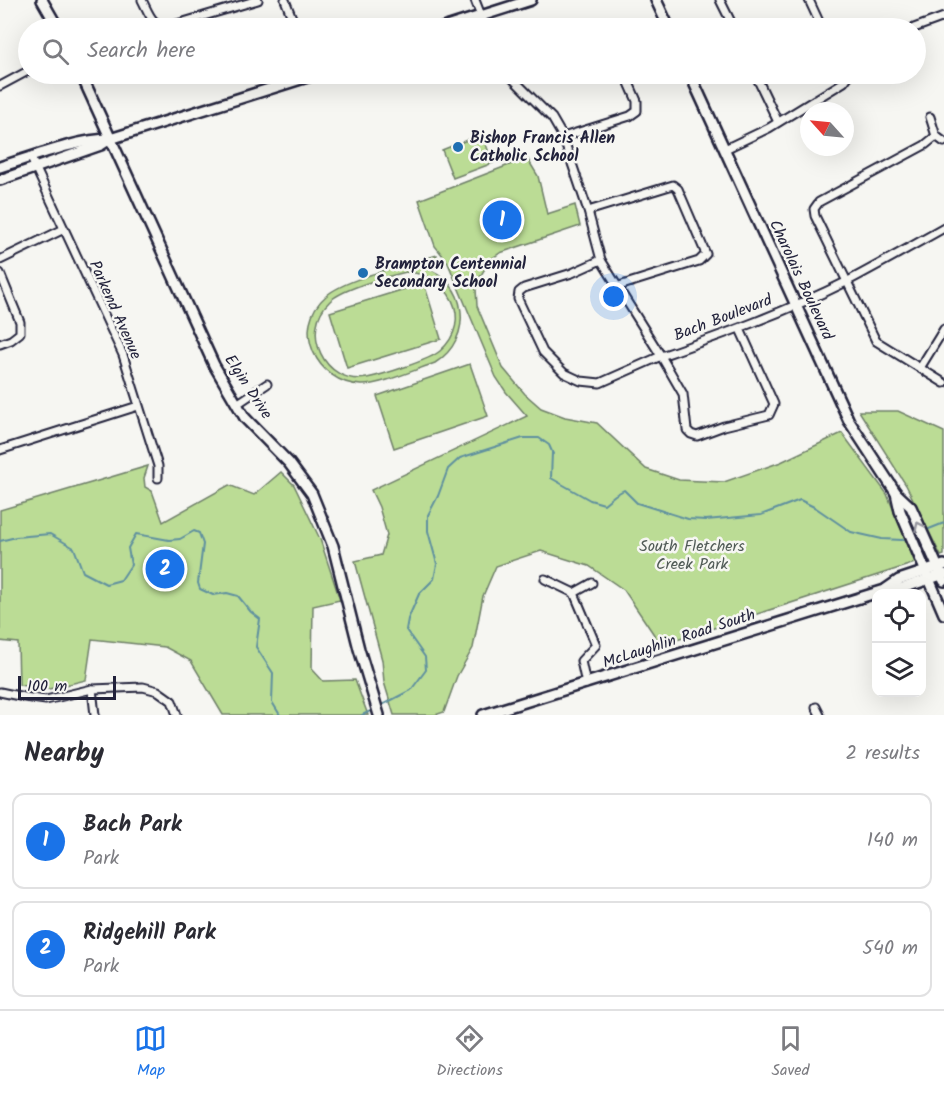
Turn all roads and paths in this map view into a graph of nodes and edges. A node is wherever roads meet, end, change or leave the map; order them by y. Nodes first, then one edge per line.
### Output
1 (42, 0) edge
2 (142, 0) edge
3 (258, 0) edge
4 (285, 0) edge
5 (476, 0) edge
6 (531, 0) edge
7 (656, 0) edge
8 (720, 0) edge
9 (809, 0) edge
10 (480, 15) junction
11 (52, 18) edge
12 (152, 18) edge
13 (197, 18) edge
14 (292, 18) edge
15 (471, 18) edge
16 (481, 18) edge
17 (664, 18) edge
18 (729, 18) edge
19 (817, 18) edge
20 (944, 18) edge
21 (926, 24) edge
22 (18, 76) edge
23 (85, 84) edge
24 (283, 84) edge
25 (518, 84) edge
26 (629, 84) edge
27 (695, 84) edge
28 (760, 84) edge
29 (841, 84) edge
30 (0, 86) edge
31 (930, 117) dead end
32 (778, 122) junction
33 (936, 136) junction
34 (563, 137) junction
35 (110, 139) junction
36 (944, 142) edge
37 (725, 149) junction
38 (31, 158) junction
39 (0, 167) edge
40 (36, 169) junction
41 (0, 180) edge
42 (588, 211) junction
43 (944, 228) edge
44 (64, 229) junction
45 (0, 260) edge
46 (601, 261) junction
47 (0, 273) edge
48 (847, 281) junction
49 (619, 286) junction
50 (797, 304) junction
51 (740, 329) junction
52 (944, 329) edge
53 (0, 344) edge
54 (661, 356) junction
55 (920, 368) junction
56 (944, 383) edge
57 (267, 384) dead end
58 (237, 404) junction
59 (138, 406) junction
60 (0, 450) edge
61 (158, 478) dead end
62 (896, 492) junction
63 (942, 572) edge
64 (927, 575) junction
65 (545, 579) dead end
66 (592, 583) dead end
67 (574, 593) junction
68 (944, 614) edge
69 (586, 684) junction
70 (93, 688) junction
71 (0, 692) edge
72 (816, 707) dead end
73 (379, 714) edge
74 (95, 715) edge
75 (177, 715) edge
76 (483, 715) edge
77 (820, 715) edge

1 - 11 street
2 - 12 street
3 - 13 street
4 - 14 street
5 - 10 street
6 - 10 street
7 - 17 street
8 - 18 street
9 - 19 street
10 - 15 street
10 - 16 street
20 - 21 street
22 - 30 street
23 - 35 street, Elgin Drive
24 - 35 street
25 - 34 street, Bach Boulevard
26 - 34 street
27 - 37 street, Charolais Boulevard
28 - 32 street
29 - 32 street
31 - 33 street
32 - 37 street
33 - 36 street
33 - 48 street
34 - 42 street, Bach Boulevard
35 - 38 street
35 - 40 street
35 - 58 street, Elgin Drive
37 - 50 street, Charolais Boulevard
38 - 39 street
38 - 40 street, Parkend Avenue
40 - 41 street
40 - 44 street, Parkend Avenue
42 - 46 street, Bach Boulevard
42 - 49 street
43 - 48 street, Bach Boulevard
44 - 45 street
44 - 59 street, Parkend Avenue
46 - 49 street, Bach Boulevard
46 - 54 street
47 - 53 street
48 - 50 street, Bach Boulevard
48 - 55 street
49 - 54 street, Bach Boulevard
50 - 51 street, Bach Boulevard
50 - 62 street, Charolais Boulevard
51 - 54 street, Bach Boulevard
51 - 54 street
52 - 55 street
55 - 56 street
57 - 58 street
58 - 73 street, Elgin Drive
59 - 60 street
59 - 61 street, Parkend Avenue
63 -> 62 street, Charolais Boulevard
62 - 64 street, Charolais Boulevard
63 - 64 street, McLaughlin Road South
64 - 68 street, Charolais Boulevard
64 - 69 street, McLaughlin Road South
65 - 67 street
66 - 67 street
67 - 69 street
69 - 76 street, McLaughlin Road South
70 - 71 street
70 - 74 street
70 - 75 street
72 - 77 street

